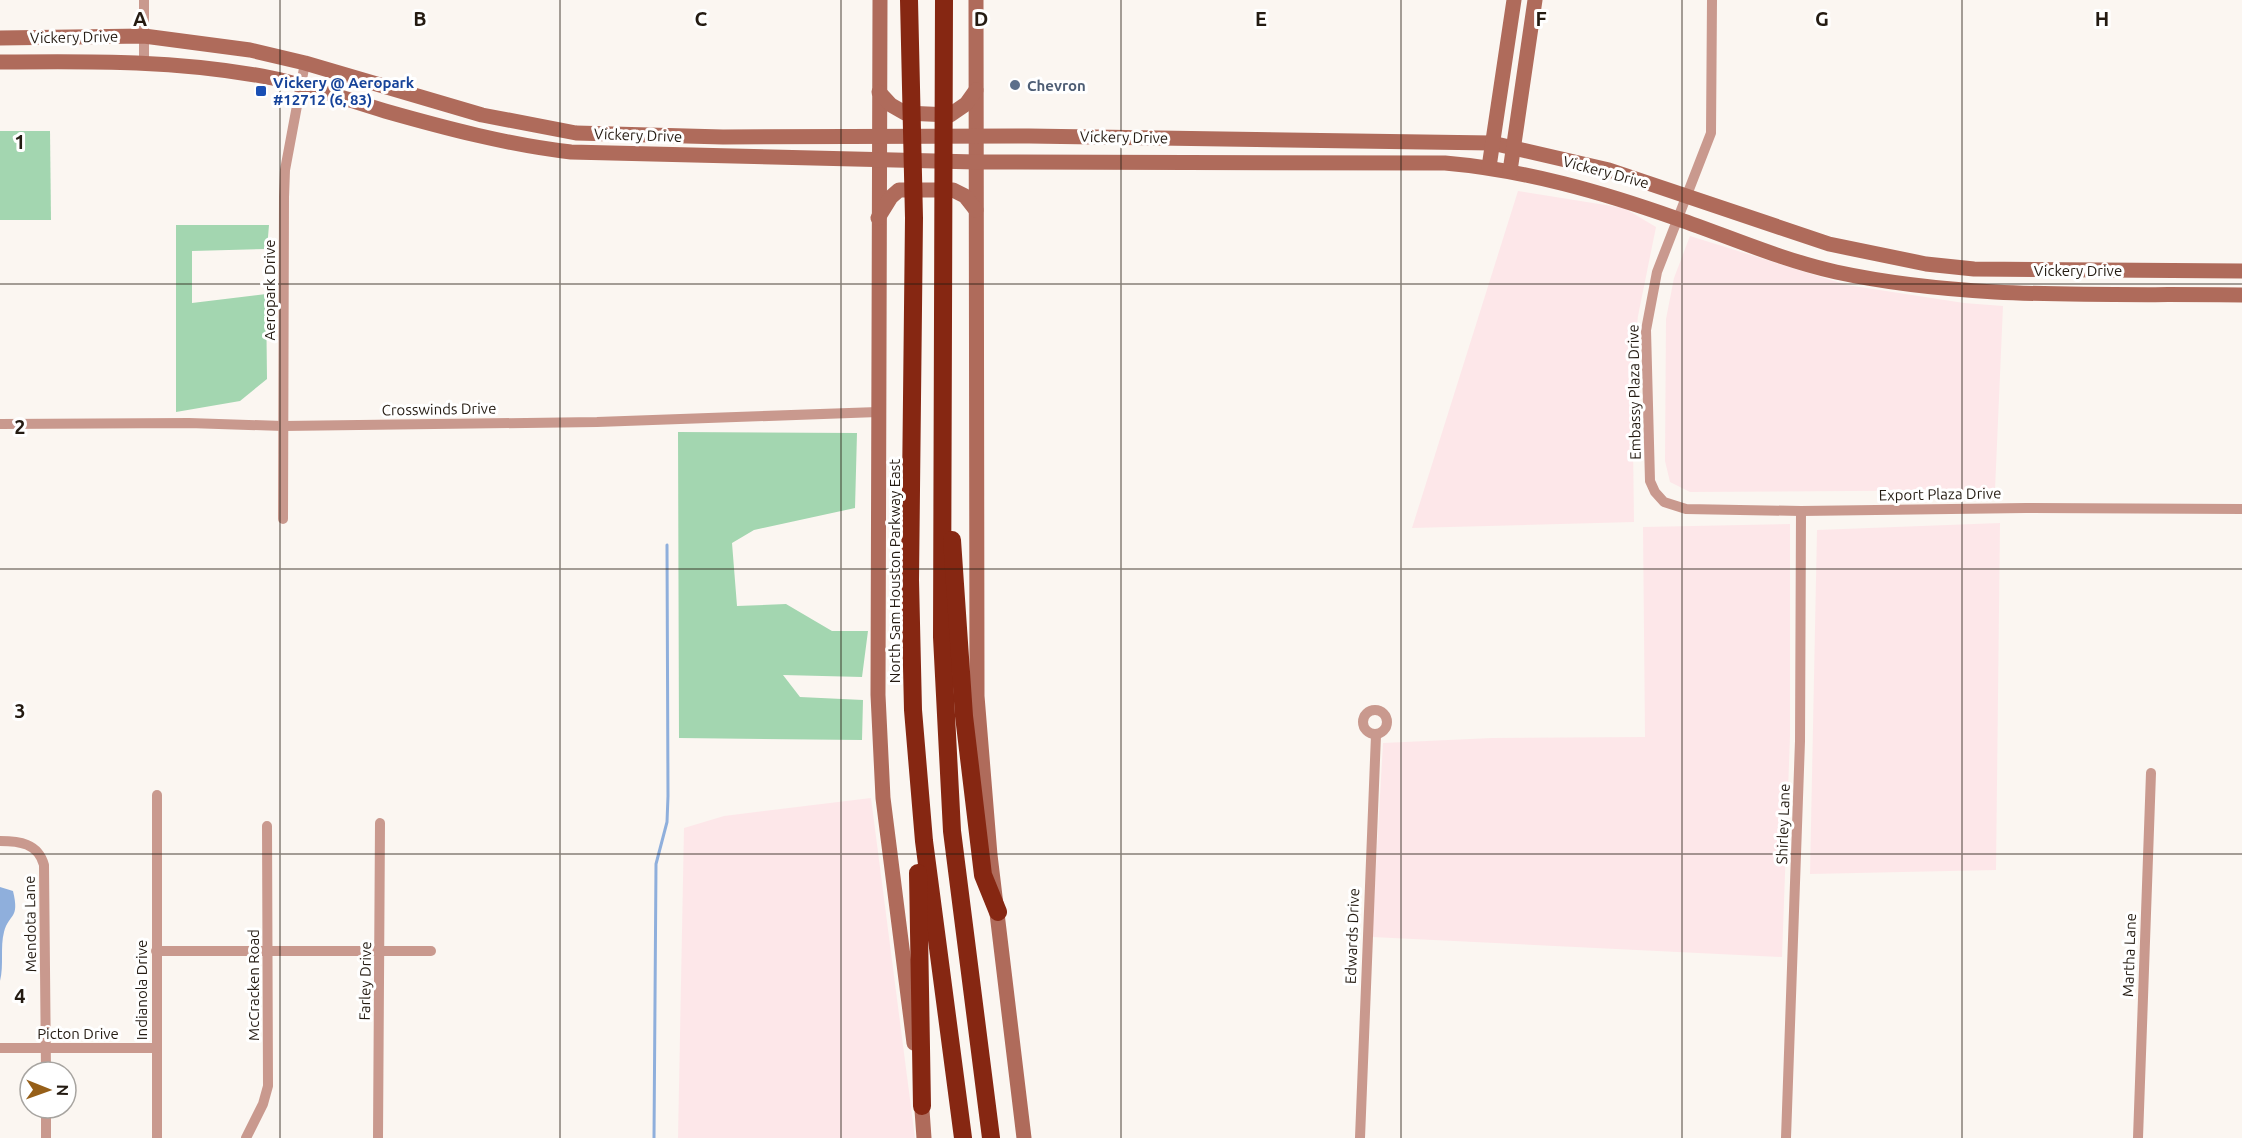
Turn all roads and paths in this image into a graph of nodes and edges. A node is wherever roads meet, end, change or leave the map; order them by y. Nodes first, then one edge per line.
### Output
1 (144, 0) edge
2 (880, 0) edge
3 (909, 0) edge
4 (944, 0) edge
5 (976, 0) edge
6 (1712, 0) edge
7 (1514, 1) edge
8 (1535, 2) edge
9 (144, 36) junction
10 (0, 38) edge
11 (144, 61) junction
12 (0, 62) edge
13 (305, 63) junction
14 (300, 86) junction
15 (976, 90) junction
16 (879, 92) junction
17 (482, 115) junction
18 (477, 133) junction
19 (975, 135) junction
20 (723, 137) junction
21 (879, 137) junction
22 (1252, 139) junction
23 (1384, 142) junction
24 (1492, 143) junction
25 (1514, 148) junction
26 (721, 157) junction
27 (880, 160) junction
28 (976, 162) junction
29 (1251, 164) junction
30 (1384, 164) junction
31 (1489, 167) junction
32 (1510, 171) junction
33 (1686, 196) junction
34 (975, 210) junction
35 (878, 219) junction
36 (1677, 219) junction
37 (2242, 271) edge
38 (2242, 295) edge
39 (942, 405) junction
40 (878, 412) junction
41 (0, 424) edge
42 (283, 426) junction
43 (1650, 481) joint
44 (2242, 509) edge
45 (1801, 512) junction
46 (283, 519) dead end
47 (1376, 735) dead end
48 (915, 748) junction
49 (2151, 773) dead end
50 (157, 795) dead end
51 (380, 824) dead end
52 (267, 826) dead end
53 (0, 841) edge
54 (998, 912) junction
55 (156, 951) junction
56 (381, 951) junction
57 (431, 951) dead end
58 (268, 953) junction
59 (46, 1047) junction
60 (0, 1048) edge
61 (156, 1048) junction
62 (46, 1060) edge
63 (922, 1106) junction
64 (46, 1120) edge
65 (46, 1138) edge
66 (157, 1138) edge
67 (246, 1138) edge
68 (378, 1138) edge
69 (924, 1138) edge
70 (963, 1138) edge
71 (991, 1138) edge
72 (1024, 1138) edge
73 (1360, 1138) edge
74 (1786, 1138) edge
75 (2138, 1138) edge

1 - 9 street
2 - 16 main road, North Sam Houston Parkway East
3 - 48 highway, North Sam Houston Parkway East
4 - 39 highway
5 - 15 main road
6 - 33 street, Embassy Plaza Drive
7 - 8 main road
7 - 24 main road
8 - 25 main road
9 - 10 main road, Vickery Drive
9 - 11 street
9 - 13 main road, Vickery Drive
11 - 12 main road, Vickery Drive
11 - 14 main road, Vickery Drive
13 - 14 street, Aeropark Drive
13 - 17 main road, Vickery Drive
14 - 18 main road, Vickery Drive
14 - 42 street, Aeropark Drive
15 - 16 main road
15 - 19 main road
16 - 21 main road, North Sam Houston Parkway East
17 - 18 main road
17 - 20 main road, Vickery Drive
18 - 26 main road, Vickery Drive
19 - 21 main road, Vickery Drive
19 - 22 main road, Vickery Drive
19 - 28 main road
20 - 21 main road, Vickery Drive
20 - 26 main road
21 - 27 main road, North Sam Houston Parkway East
22 - 23 main road, Vickery Drive
22 - 29 main road
23 - 24 main road, Vickery Drive
23 - 30 main road
24 - 25 main road, Vickery Drive
24 - 31 main road
25 - 32 main road
25 - 33 main road, Vickery Drive
26 - 27 main road, Vickery Drive
27 - 28 main road, Vickery Drive
27 - 35 main road, North Sam Houston Parkway East
28 - 29 main road, Vickery Drive
28 - 34 main road
29 - 30 main road, Vickery Drive
30 - 31 main road, Vickery Drive
31 - 32 main road, Vickery Drive
32 - 36 main road, Vickery Drive
33 - 36 street, Embassy Plaza Drive
33 - 37 main road, Vickery Drive
34 - 35 main road
34 - 54 main road
35 - 40 main road, North Sam Houston Parkway East
36 - 38 main road, Vickery Drive
36 - 43 street, Embassy Plaza Drive
39 - 54 highway
39 - 71 highway
40 - 42 street, Crosswinds Drive
40 - 63 main road, North Sam Houston Parkway East
41 - 42 street, Crosswinds Drive
42 - 46 street, Aeropark Drive
43 - 45 street, Export Plaza Drive
44 - 45 street, Export Plaza Drive
45 - 74 street, Shirley Lane
47 - 73 street, Edwards Drive
48 - 63 highway
48 - 70 highway, North Sam Houston Parkway East
49 - 75 street, Martha Lane
50 - 55 street, Indianola Drive
51 - 56 street, Farley Drive
52 - 58 street, McCracken Road
53 - 59 street, Mendota Lane
54 - 72 main road
55 - 58 street
55 - 61 street, Indianola Drive
56 - 57 street
56 - 58 street
56 - 68 street, Farley Drive
58 - 67 street, McCracken Road
59 - 60 street, Picton Drive
59 - 61 street, Picton Drive
59 - 62 street, Mendota Lane
61 - 66 street, Indianola Drive
63 - 69 main road, North Sam Houston Parkway East
64 - 65 street

